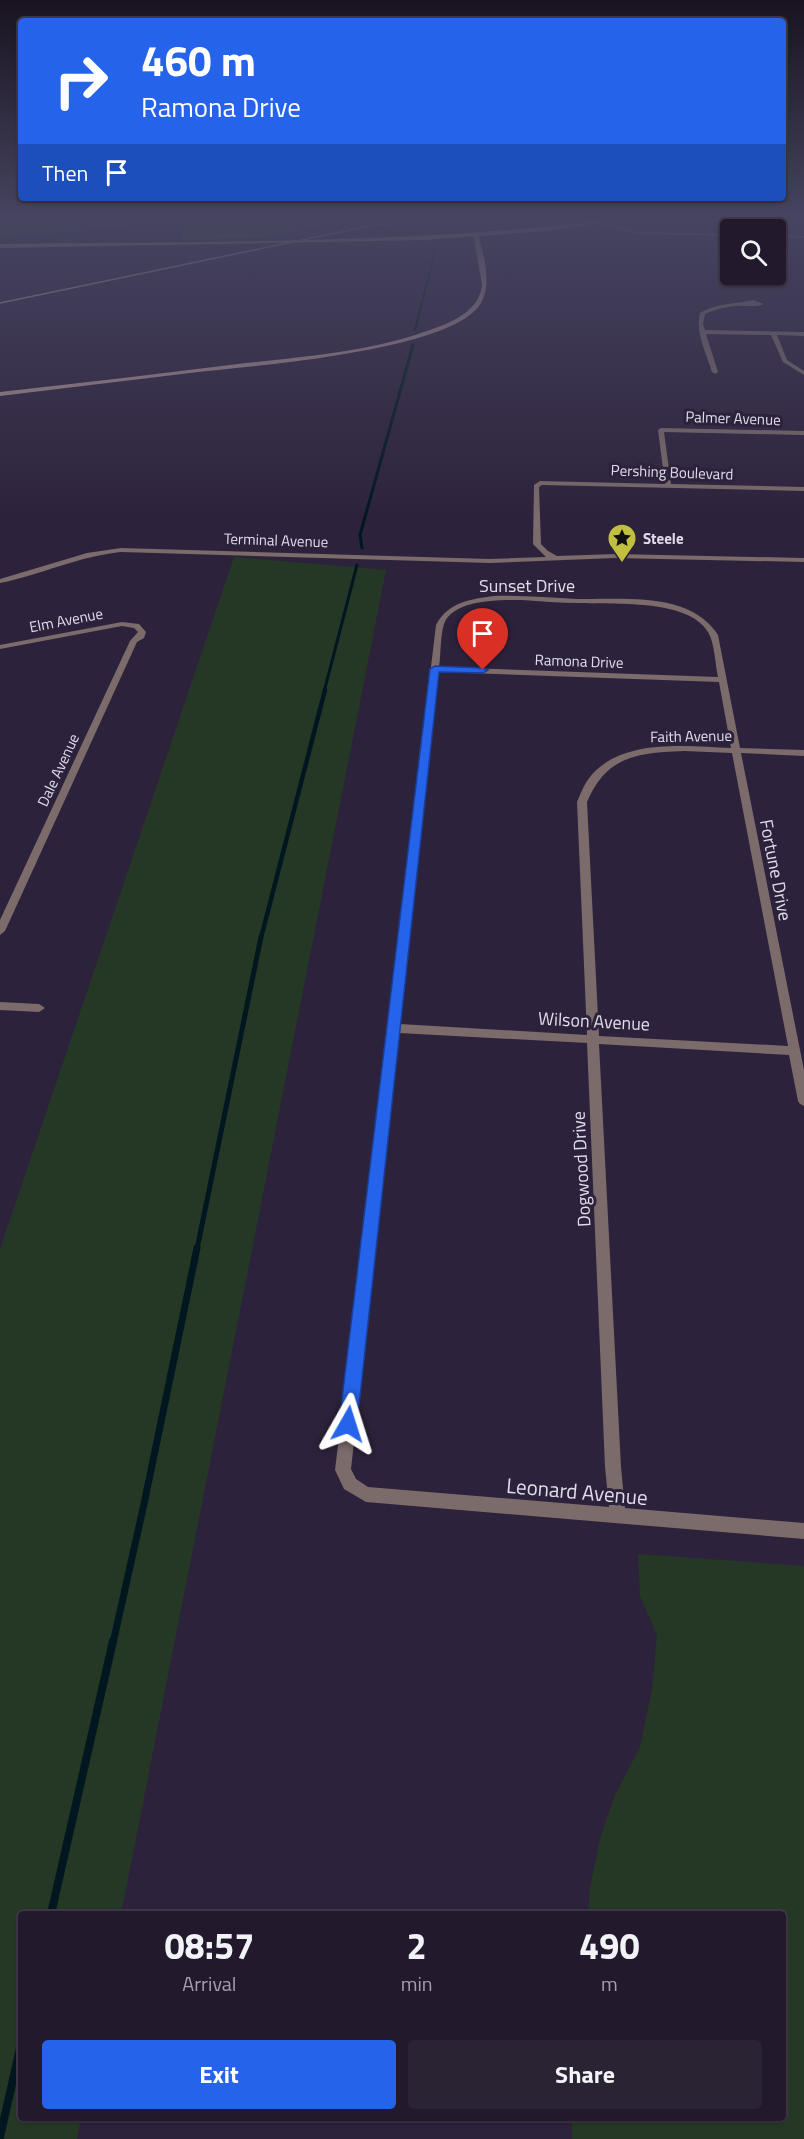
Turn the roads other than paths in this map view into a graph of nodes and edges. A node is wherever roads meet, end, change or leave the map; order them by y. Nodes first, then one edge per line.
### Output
1 (458, 320) edge
2 (700, 320) edge
3 (701, 332) junction
4 (772, 333) junction
5 (804, 334) edge
6 (715, 372) dead end
7 (804, 373) edge
8 (0, 394) edge
9 (804, 434) edge
10 (668, 485) junction
11 (804, 489) edge
12 (556, 558) junction
13 (804, 560) edge
14 (0, 581) edge
15 (136, 626) joint
16 (0, 647) edge
17 (435, 669) junction
18 (722, 680) junction
19 (736, 751) junction
20 (804, 753) edge
21 (582, 819) joint
22 (0, 931) edge
23 (0, 1006) edge
24 (39, 1008) dead end
25 (392, 1028) junction
26 (593, 1039) junction
27 (794, 1051) junction
28 (804, 1101) edge
29 (350, 1484) joint
30 (618, 1516) junction
31 (804, 1531) edge

1 - 8 main road
2 - 3 street
3 - 4 street
3 - 6 street
4 - 5 street
4 - 7 street
9 - 10 street, Palmer Avenue
10 - 11 street, Pershing Boulevard
10 - 12 street, Pershing Boulevard
12 - 13 street, Terminal Avenue
12 - 14 street, Terminal Avenue
15 - 16 street, Elm Avenue
15 - 22 street, Dale Avenue
17 - 18 street, Ramona Drive
17 - 18 street, Sunset Drive
17 - 25 street, Sunset Drive
18 - 19 street, Sunset Drive
19 - 20 street, Faith Avenue
19 - 21 street, Faith Avenue
19 - 27 street, Fortune Drive
21 - 26 street, Dogwood Drive
23 - 24 street
25 - 26 street, Wilson Avenue
25 - 29 street, Sunset Drive
26 - 27 street, Wilson Avenue
26 - 30 street, Dogwood Drive
27 - 28 street, Fortune Drive
29 - 30 street, Leonard Avenue
30 - 31 street, Leonard Avenue

